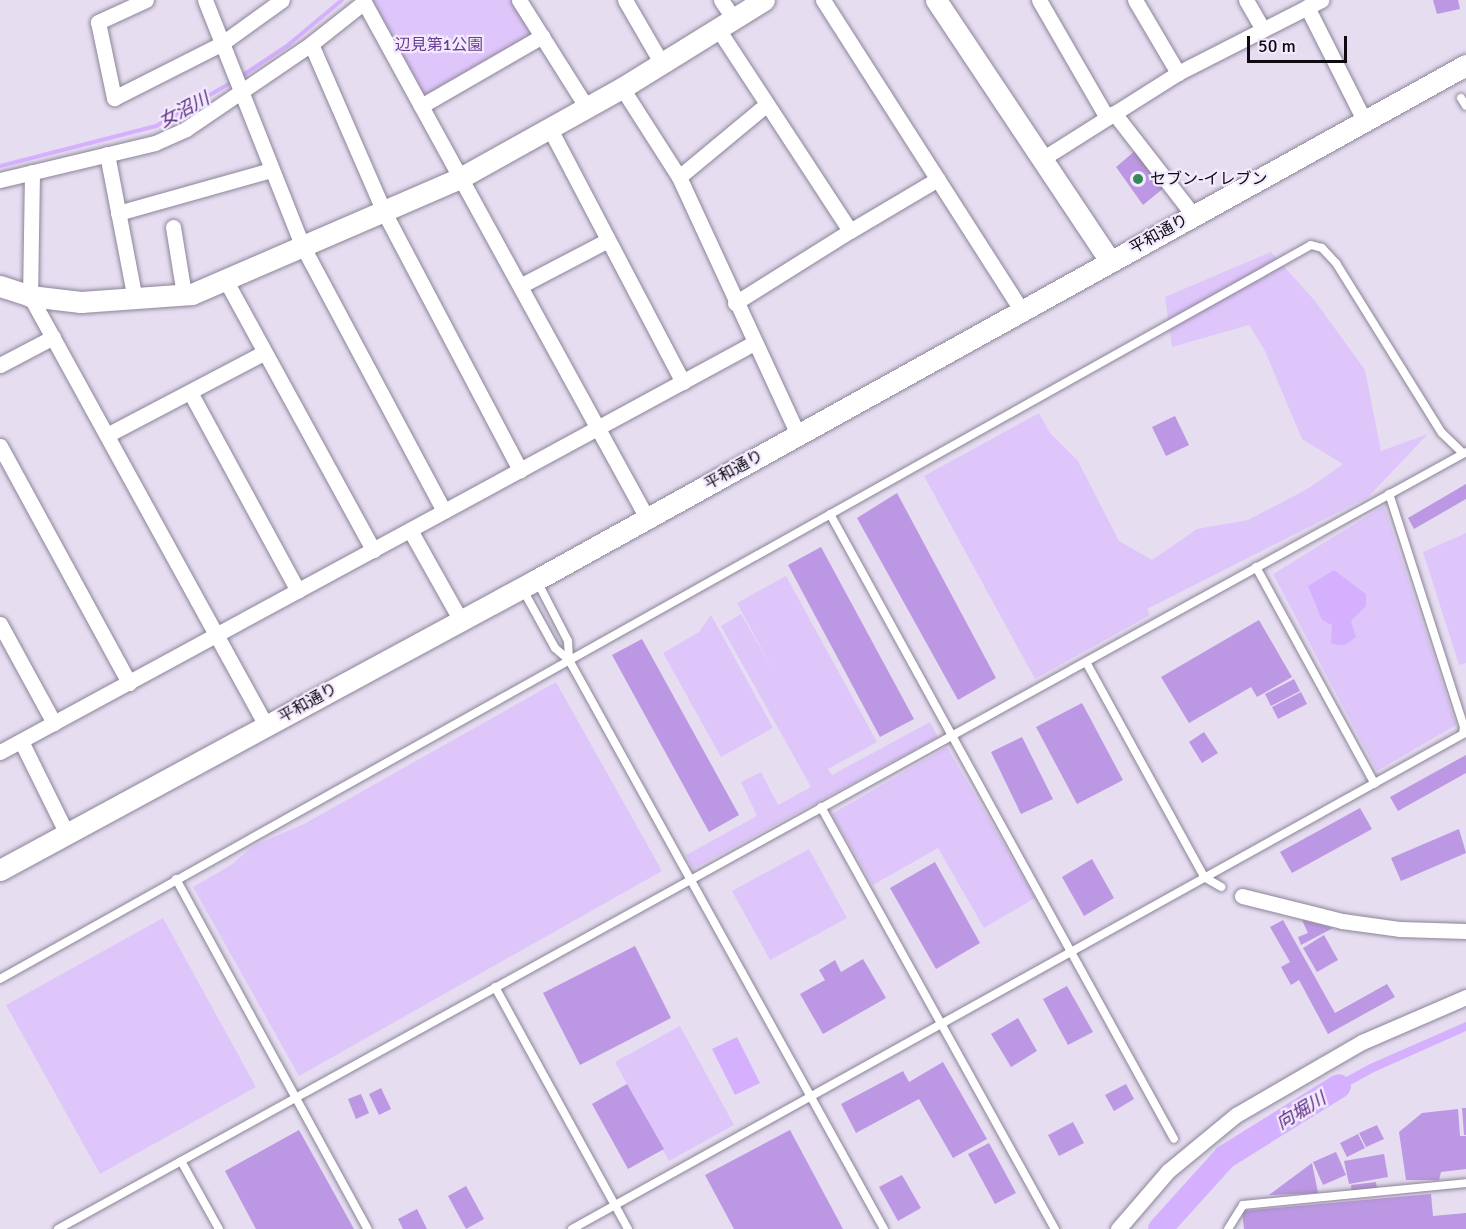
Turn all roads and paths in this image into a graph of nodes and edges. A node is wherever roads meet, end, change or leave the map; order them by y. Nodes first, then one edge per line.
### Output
1 (146, 0) edge
2 (205, 0) edge
3 (282, 0) edge
4 (519, 0) edge
5 (625, 0) edge
6 (722, 0) edge
7 (764, 0) edge
8 (823, 0) edge
9 (936, 0) edge
10 (1039, 0) edge
11 (1135, 0) edge
12 (1245, 0) edge
13 (1321, 0) edge
14 (1307, 7) junction
15 (726, 24) junction
16 (1263, 30) junction
17 (542, 36) junction
18 (221, 44) junction
19 (311, 44) junction
20 (662, 64) junction
21 (1466, 65) edge
22 (1178, 73) junction
23 (622, 88) junction
24 (239, 93) junction
25 (1461, 98) dead end
26 (767, 104) junction
27 (421, 106) junction
28 (1466, 106) edge
29 (586, 108) junction
30 (1111, 116) junction
31 (1365, 120) junction
32 (550, 129) junction
33 (107, 154) junction
34 (1042, 159) junction
35 (271, 170) junction
36 (33, 172) junction
37 (679, 177) junction
38 (460, 178) junction
39 (938, 178) junction
40 (0, 180) edge
41 (384, 212) junction
42 (118, 213) junction
43 (1194, 216) junction
44 (173, 227) dead end
45 (850, 231) junction
46 (608, 240) junction
47 (303, 247) junction
48 (1110, 261) junction
49 (226, 281) junction
50 (0, 286) edge
51 (520, 286) junction
52 (184, 294) junction
53 (30, 296) junction
54 (135, 300) junction
55 (735, 303) junction
56 (1022, 311) junction
57 (52, 337) junction
58 (754, 343) junction
59 (265, 352) junction
60 (0, 365) edge
61 (683, 382) junction
62 (190, 392) junction
63 (598, 428) junction
64 (107, 435) junction
65 (798, 435) junction
66 (0, 446) edge
67 (1464, 452) edge
68 (520, 470) junction
69 (1389, 494) junction
70 (444, 511) junction
71 (830, 514) junction
72 (647, 518) junction
73 (410, 530) junction
74 (373, 550) junction
75 (1256, 567) junction
76 (529, 584) junction
77 (298, 591) junction
78 (460, 619) junction
79 (0, 624) edge
80 (216, 636) junction
81 (569, 660) junction
82 (1086, 662) junction
83 (129, 683) junction
84 (54, 723) junction
85 (266, 726) junction
86 (952, 736) junction
87 (21, 741) junction
88 (0, 752) edge
89 (1374, 784) junction
90 (821, 807) junction
91 (67, 834) junction
92 (0, 870) edge
93 (1204, 877) junction
94 (689, 878) junction
95 (176, 879) junction
96 (1221, 887) dead end
97 (1242, 896) dead end
98 (1466, 931) edge
99 (1071, 951) junction
100 (0, 979) edge
101 (495, 987) junction
102 (1466, 997) edge
103 (943, 1025) junction
104 (297, 1098) junction
105 (812, 1098) junction
106 (1174, 1138) dead end
107 (181, 1161) junction
108 (1466, 1183) edge
109 (615, 1205) junction
110 (58, 1229) edge
111 (219, 1229) edge
112 (368, 1229) edge
113 (572, 1229) edge
114 (628, 1229) edge
115 (884, 1229) edge
116 (1055, 1229) edge
117 (1118, 1229) edge
118 (1228, 1229) edge

1 - 18 street
2 - 18 street
3 - 18 street
4 - 17 street
5 - 20 street
6 - 15 street
7 - 15 street
8 - 39 street
9 - 34 street
10 - 30 street
11 - 22 street
12 - 16 street
13 - 14 street
14 - 16 street
14 - 31 street
15 - 20 street
15 - 26 street
16 - 22 street
17 - 27 street
17 - 29 street
18 - 24 street
19 - 24 street
19 - 27 street
19 - 41 street
20 - 23 street
21 - 31 street, 平和通り
22 - 30 street
23 - 29 street
23 - 37 street
24 - 33 street
24 - 35 street
25 - 28 lane
26 - 37 street
26 - 45 street
27 - 38 street
29 - 32 street
30 - 34 street
30 - 43 street
31 - 43 street, 平和通り
32 - 38 street
32 - 46 street
33 - 36 street
33 - 42 street
34 - 48 street
35 - 42 street
35 - 47 street
36 - 40 street
36 - 53 street
37 - 55 street
38 - 41 street
38 - 51 street
39 - 45 street
39 - 56 street
41 - 47 street
41 - 68 street
42 - 54 street
43 - 48 street, 平和通り
44 - 52 street
45 - 55 street
46 - 51 street
46 - 61 street
47 - 49 street
47 - 70 street
48 - 56 street, 平和通り
49 - 52 street
49 - 59 street
50 - 53 street
51 - 63 street
52 - 54 street
53 - 54 street
53 - 57 street
55 - 58 street
56 - 65 street, 平和通り
57 - 60 street
57 - 64 street
58 - 61 street
58 - 65 street
59 - 62 street
59 - 74 street
61 - 63 street
62 - 64 street
62 - 77 street
63 - 68 street
63 - 72 street
64 - 80 street
65 - 72 street, 平和通り
66 - 83 street
67 - 69 lane
67 - 71 lane
68 - 70 street
69 - 75 lane
69 - 89 lane
70 - 73 street
71 - 81 lane
71 - 86 lane
72 - 76 street, 平和通り
73 - 74 street
73 - 78 street
74 - 77 street
75 - 82 lane
75 - 89 lane
76 - 78 street, 平和通り
76 - 81 lane
76 - 81 lane
77 - 80 street
78 - 85 street, 平和通り
79 - 84 street
80 - 83 street
80 - 85 street
81 - 94 lane
81 - 95 lane
82 - 86 lane
82 - 93 lane
83 - 84 street
84 - 87 street
85 - 91 street, 平和通り
86 - 90 lane
86 - 99 lane
87 - 88 street
87 - 91 street
89 - 93 lane
90 - 94 lane
90 - 103 lane
91 - 92 street, 平和通り
93 - 96 lane
93 - 99 lane
94 - 101 lane
94 - 105 lane
95 - 100 lane
95 - 104 lane
97 - 98 street
99 - 103 lane
99 - 106 lane
101 - 104 lane
101 - 109 lane
102 - 117 street
103 - 105 lane
103 - 116 lane
104 - 107 lane
104 - 112 lane
105 - 109 lane
105 - 115 lane
107 - 110 lane
107 - 111 lane
108 - 118 lane
109 - 113 lane
109 - 114 lane

